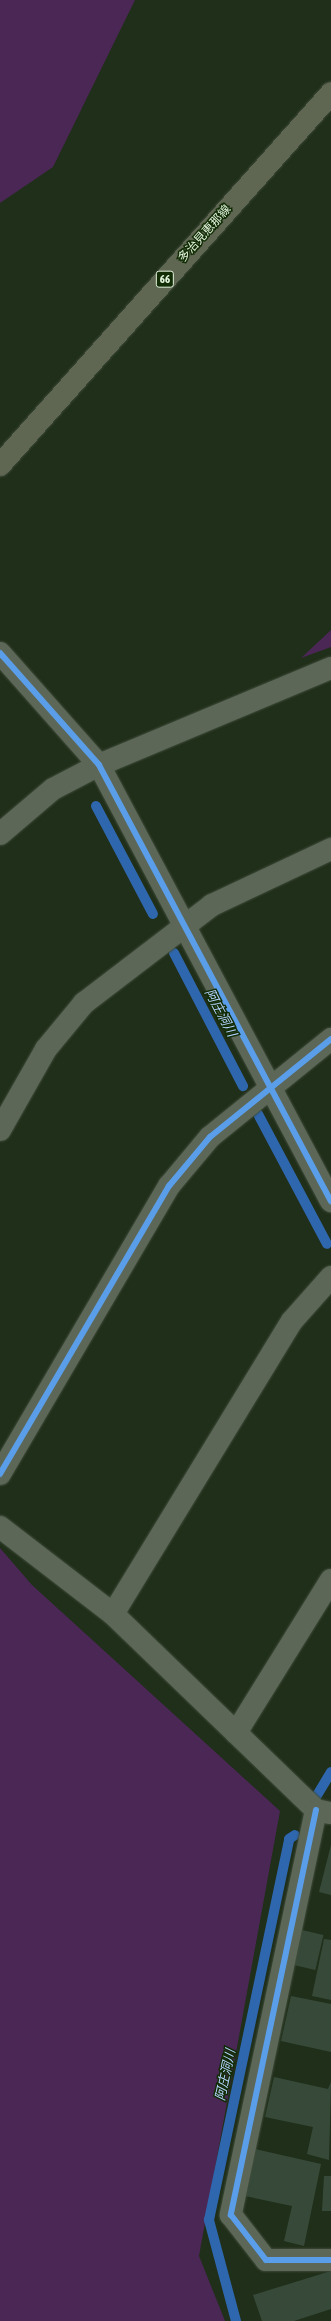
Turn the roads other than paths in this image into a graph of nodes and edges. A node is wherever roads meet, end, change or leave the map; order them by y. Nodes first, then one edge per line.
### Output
1 (331, 93) edge
2 (0, 465) edge
3 (0, 653) edge
4 (331, 668) edge
5 (99, 765) junction
6 (0, 834) edge
7 (331, 849) edge
8 (185, 924) junction
9 (331, 1039) edge
10 (271, 1084) junction
11 (0, 1130) edge
12 (331, 1201) edge
13 (331, 1277) edge
14 (0, 1474) edge
15 (0, 1527) edge
16 (331, 1580) edge
17 (113, 1614) junction
18 (236, 1733) junction
19 (324, 1812) edge
20 (331, 2260) edge

1 - 2 main road, 多治見恵那線 / 66
3 - 5 street
4 - 5 street
5 - 6 street
5 - 8 street
7 - 8 street
8 - 10 street
8 - 11 street
9 - 10 street
10 - 12 street
10 - 14 street
13 - 17 street
15 - 17 street
16 - 18 street
17 - 18 street
18 - 19 street
19 - 20 street

